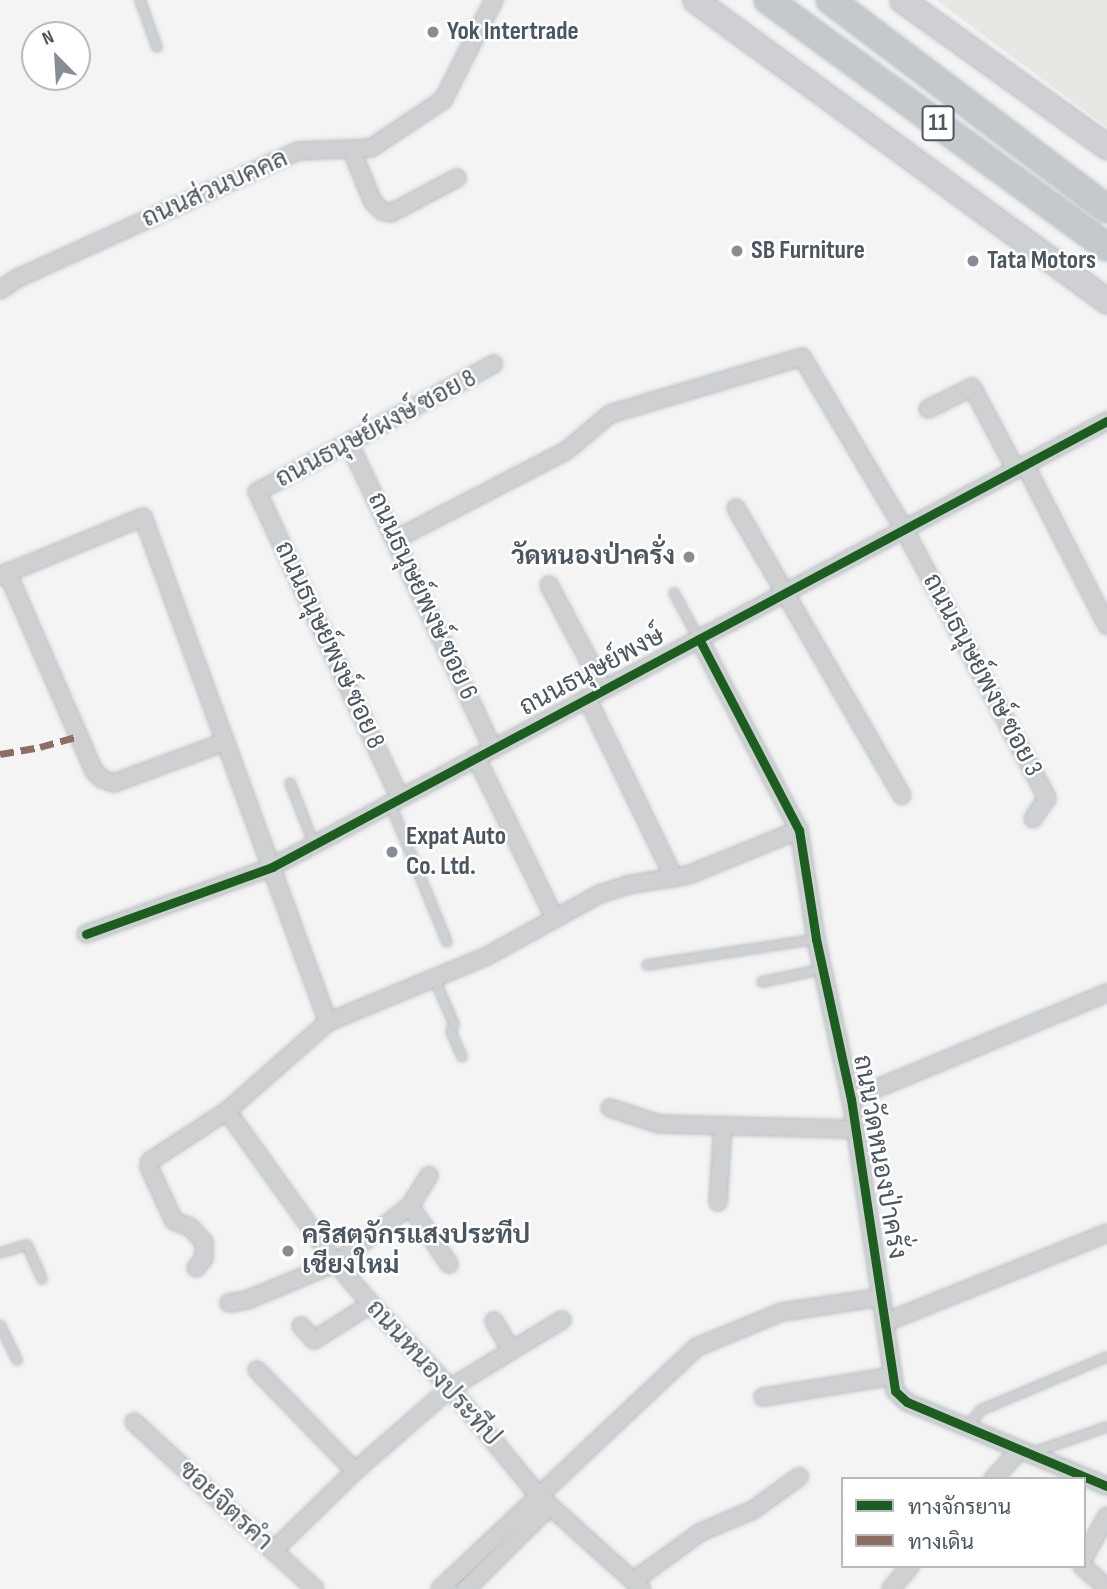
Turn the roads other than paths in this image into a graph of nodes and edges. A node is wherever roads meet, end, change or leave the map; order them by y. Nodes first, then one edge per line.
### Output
1 (140, 0) edge
2 (494, 0) edge
3 (695, 0) edge
4 (768, 0) edge
5 (830, 0) edge
6 (902, 0) edge
7 (157, 47) dead end
8 (1107, 147) edge
9 (351, 149) junction
10 (457, 178) dead end
11 (1107, 209) edge
12 (1107, 247) edge
13 (0, 290) edge
14 (1107, 301) edge
15 (494, 364) dead end
16 (928, 409) dead end
17 (1107, 421) edge
18 (350, 445) junction
19 (1020, 467) junction
20 (257, 492) joint
21 (736, 508) dead end
22 (904, 529) junction
23 (396, 539) junction
24 (4, 574) edge
25 (549, 584) dead end
26 (674, 593) dead end
27 (782, 594) junction
28 (1107, 625) edge
29 (699, 639) junction
30 (604, 689) junction
31 (587, 698) junction
32 (225, 742) junction
33 (493, 748) junction
34 (476, 758) junction
35 (290, 783) dead end
36 (902, 796) dead end
37 (395, 801) junction
38 (1033, 819) dead end
39 (799, 830) junction
40 (314, 844) junction
41 (272, 867) junction
42 (674, 878) junction
43 (555, 919) junction
44 (86, 934) dead end
45 (816, 939) junction
46 (447, 942) dead end
47 (647, 965) dead end
48 (823, 970) junction
49 (433, 978) junction
50 (762, 982) dead end
51 (1107, 993) edge
52 (328, 1022) junction
53 (463, 1057) dead end
54 (851, 1099) junction
55 (610, 1108) dead end
56 (227, 1111) junction
57 (723, 1125) junction
58 (855, 1129) junction
59 (429, 1176) dead end
60 (718, 1202) dead end
61 (410, 1206) junction
62 (1107, 1233) edge
63 (0, 1253) edge
64 (336, 1263) junction
65 (449, 1264) dead end
66 (196, 1268) dead end
67 (42, 1279) dead end
68 (882, 1297) junction
69 (229, 1303) dead end
70 (371, 1304) junction
71 (562, 1320) dead end
72 (494, 1321) dead end
73 (886, 1322) junction
74 (0, 1325) edge
75 (301, 1326) dead end
76 (511, 1351) junction
77 (1107, 1357) edge
78 (17, 1360) dead end
79 (257, 1370) dead end
80 (893, 1376) junction
81 (450, 1388) junction
82 (763, 1397) dead end
83 (134, 1422) dead end
84 (1107, 1427) edge
85 (965, 1428) junction
86 (1023, 1452) junction
87 (355, 1471) junction
88 (799, 1477) dead end
89 (995, 1477) edge
90 (1085, 1477) edge
91 (1086, 1478) edge
92 (1107, 1486) edge
93 (538, 1494) junction
94 (551, 1506) junction
95 (1107, 1516) edge
96 (273, 1551) junction
97 (1086, 1553) edge
98 (908, 1568) edge
99 (1084, 1568) edge
100 (638, 1585) edge
101 (1107, 1588) edge
102 (315, 1589) edge
103 (440, 1589) edge
104 (466, 1589) edge
105 (891, 1589) edge

1 - 7 lane
2 - 9 street, ถนนส่วนบคคล
3 - 14 main road
4 - 12 highway, 11
5 - 11 highway, 11
6 - 8 main road
9 - 10 street
9 - 13 street, ถนนส่วนบคคล
15 - 18 street, ถนนธนุษย์ผงษ์ ซอย 8
16 - 19 street
17 - 19 street, ถนนธนุษย์พงษ์
18 - 20 street, ถนนธนุษย์ผงษ์ ซอย 8
18 - 23 street, ถนนธนุษย์พงษ์ ซอย 6
19 - 22 street, ถนนธนุษย์พงษ์
19 - 28 street
20 - 37 street, ถนนธนุษย์พงษ์ ซอย 8
21 - 27 street
22 - 23 street
22 - 27 street, ถนนธนุษย์พงษ์
22 - 38 street, ถนนธนุษย์พงษ์ ซอย 3
23 - 33 street, ถนนธนุษย์พงษ์ ซอย 6
24 - 32 street
24 - 32 street
25 - 30 street
26 - 29 lane
27 - 29 street, ถนนธนุษย์พงษ์
27 - 36 street
29 - 30 street, ถนนธนุษย์พงษ์
29 - 39 street, ถนนวัดหนองป่าครั่ง
30 - 31 street, ถนนธนุษย์พงษ์
31 - 33 street, ถนนธนุษย์พงษ์
31 - 42 street
32 - 41 street
33 - 34 street, ถนนธนุษย์พงษ์
34 - 37 street, ถนนธนุษย์พงษ์
34 - 43 street
35 - 40 lane
37 - 40 street, ถนนธนุษย์พงษ์
37 - 46 lane
39 - 42 street
39 - 45 street, ถนนวัดหนองป่าครั่ง
40 - 41 street, ถนนธนุษย์พงษ์
41 - 44 street, ถนนธนุษย์พงษ์
41 - 52 street
42 - 43 street
43 - 49 street
45 - 47 lane
45 - 48 street, ถนนวัดหนองป่าครั่ง
48 - 50 lane
48 - 54 street, ถนนวัดหนองป่าครั่ง
49 - 52 street
49 - 53 lane
51 - 54 street
52 - 56 street
54 - 58 street, ถนนวัดหนองป่าครั่ง
55 - 57 street
56 - 64 street, ถนนหนองประทีป
56 - 66 street
57 - 58 street
57 - 60 street
58 - 68 street, ถนนวัดหนองป่าครั่ง
59 - 61 street
61 - 64 street
61 - 65 street
62 - 73 street
63 - 67 lane
64 - 69 street
64 - 70 street, ถนนหนองประทีป
68 - 73 street, ถนนวัดหนองป่าครั่ง
68 - 93 street
70 - 75 street
70 - 81 street, ถนนหนองประทีป
71 - 76 street
72 - 76 street
73 - 80 street, ถนนวัดหนองป่าครั่ง
74 - 78 lane
76 - 81 street
77 - 85 lane
79 - 87 street
80 - 82 street
80 - 85 street, ถนนวัดหนองป่าครั่ง
81 - 87 street
81 - 93 street, ถนนหนองประทีป
83 - 96 street, ซอยจิตรคำ
84 - 86 lane
85 - 86 street, ถนนวัดหนองป่าครั่ง
86 - 89 street
86 - 90 street, ถนนวัดหนองป่าครั่ง
87 - 96 street
88 - 100 street
91 - 92 street, ถนนวัดหนองป่าครั่ง
93 - 94 street, ถนนหนองประทีป
93 - 103 street
94 - 100 street, ถนนหนองประทีป
94 - 104 street
95 - 97 street
96 - 102 street, ซอยจิตรคำ
98 - 105 street
99 - 101 street

